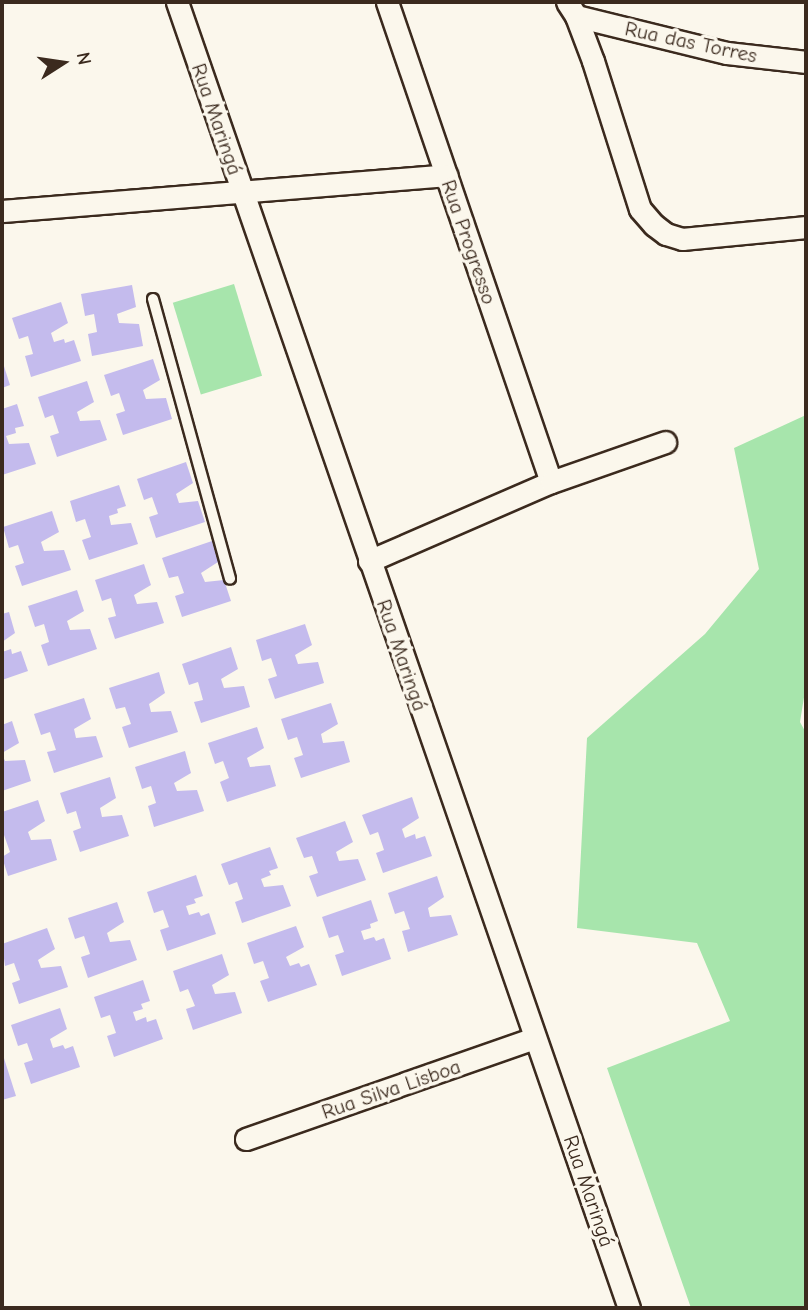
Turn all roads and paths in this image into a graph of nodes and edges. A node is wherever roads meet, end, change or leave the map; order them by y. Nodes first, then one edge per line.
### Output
1 (177, 2) edge
2 (387, 2) edge
3 (571, 9) edge
4 (806, 62) edge
5 (447, 175) junction
6 (240, 189) junction
7 (2, 211) edge
8 (806, 227) edge
9 (153, 299) dead end
10 (665, 442) dead end
11 (551, 482) junction
12 (369, 561) junction
13 (230, 579) dead end
14 (536, 1038) junction
15 (246, 1139) dead end
16 (629, 1308) edge

1 - 6 street, Rua Maringá
2 - 5 street, Rua Progresso
3 - 4 street, Rua das Torres
3 - 8 street
5 - 6 street
5 - 11 street, Rua Progresso
6 - 7 street
6 - 12 street, Rua Maringá
9 - 13 lane
10 - 11 street
11 - 12 street
12 - 14 street, Rua Maringá
14 - 15 street, Rua Silva Lisboa
14 - 16 street, Rua Maringá

